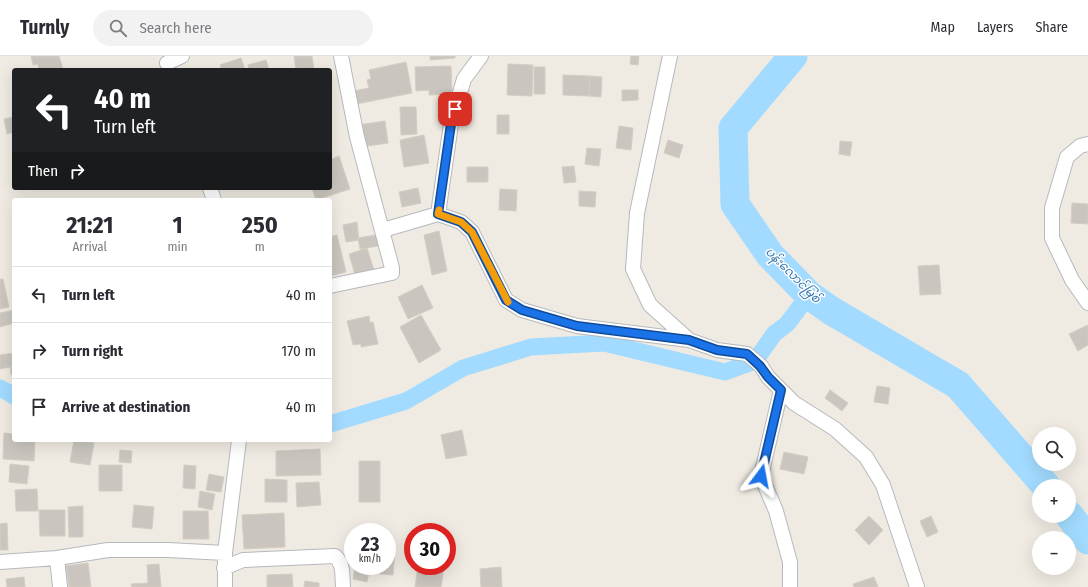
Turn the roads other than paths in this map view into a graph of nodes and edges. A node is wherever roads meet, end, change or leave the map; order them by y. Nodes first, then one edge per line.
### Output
1 (182, 56) edge
2 (341, 56) edge
3 (481, 56) edge
4 (670, 56) edge
5 (168, 63) edge
6 (1088, 144) edge
7 (438, 214) junction
8 (383, 230) junction
9 (332, 286) edge
10 (1088, 303) edge
11 (689, 340) junction
12 (781, 390) junction
13 (238, 447) edge
14 (225, 553) junction
15 (57, 558) junction
16 (0, 562) edge
17 (224, 568) junction
18 (60, 587) edge
19 (225, 587) edge
20 (342, 587) edge
21 (790, 587) edge
22 (918, 587) edge

1 - 5 street
2 - 8 street
3 - 7 street
4 - 11 street
6 - 10 street
7 - 8 street
7 - 11 street
8 - 9 street
11 - 12 street
12 - 21 street
12 - 22 street
13 - 14 street
14 - 15 street
14 - 17 street
15 - 16 street
15 - 18 street
17 - 19 street
17 - 20 street

